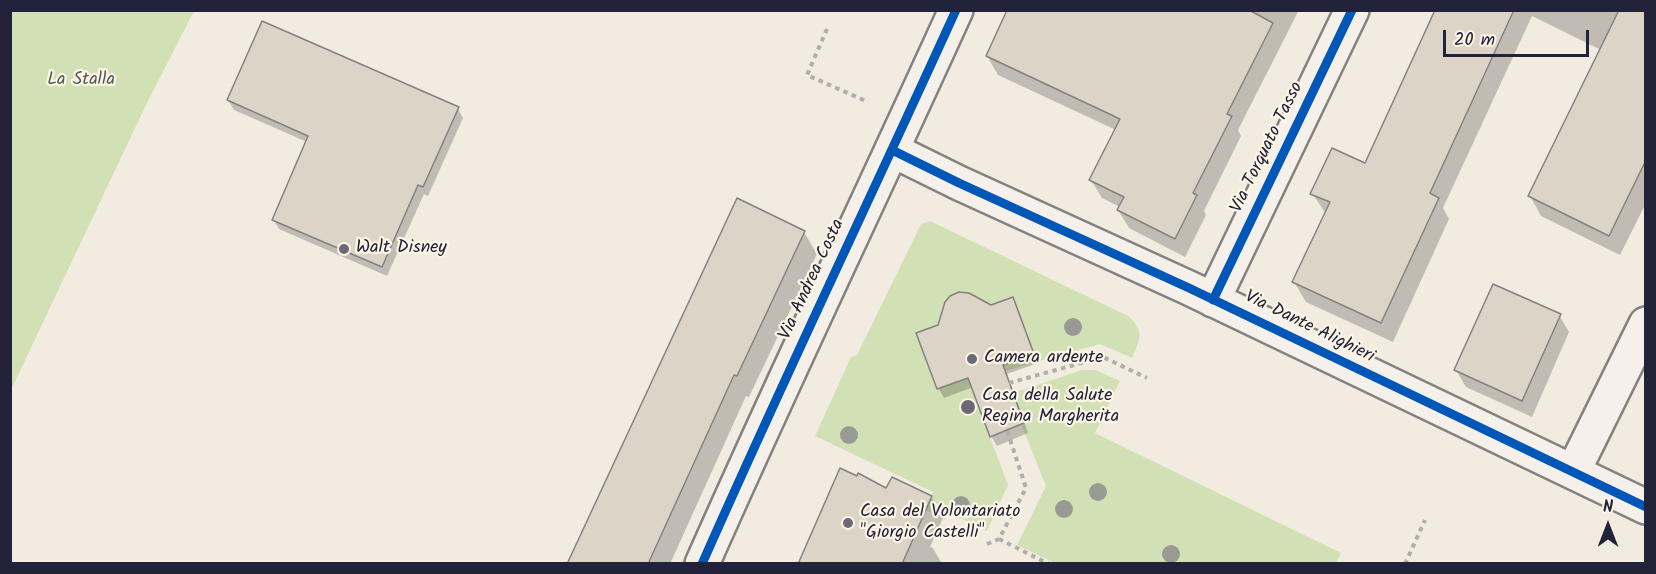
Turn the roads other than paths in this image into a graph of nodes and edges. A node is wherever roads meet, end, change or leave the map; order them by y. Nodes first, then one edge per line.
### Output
1 (956, 10) edge
2 (1352, 10) edge
3 (891, 150) junction
4 (1213, 300) junction
5 (1646, 324) edge
6 (1573, 472) junction
7 (1646, 507) edge
8 (702, 564) edge

1 - 3 street, Via Andrea Costa
2 - 4 street, Via Torquato Tasso
3 - 4 street, Via Dante Alighieri
3 - 8 street, Via Andrea Costa
4 - 6 street, Via Dante Alighieri
5 - 6 street
6 - 7 street, Via Dante Alighieri

